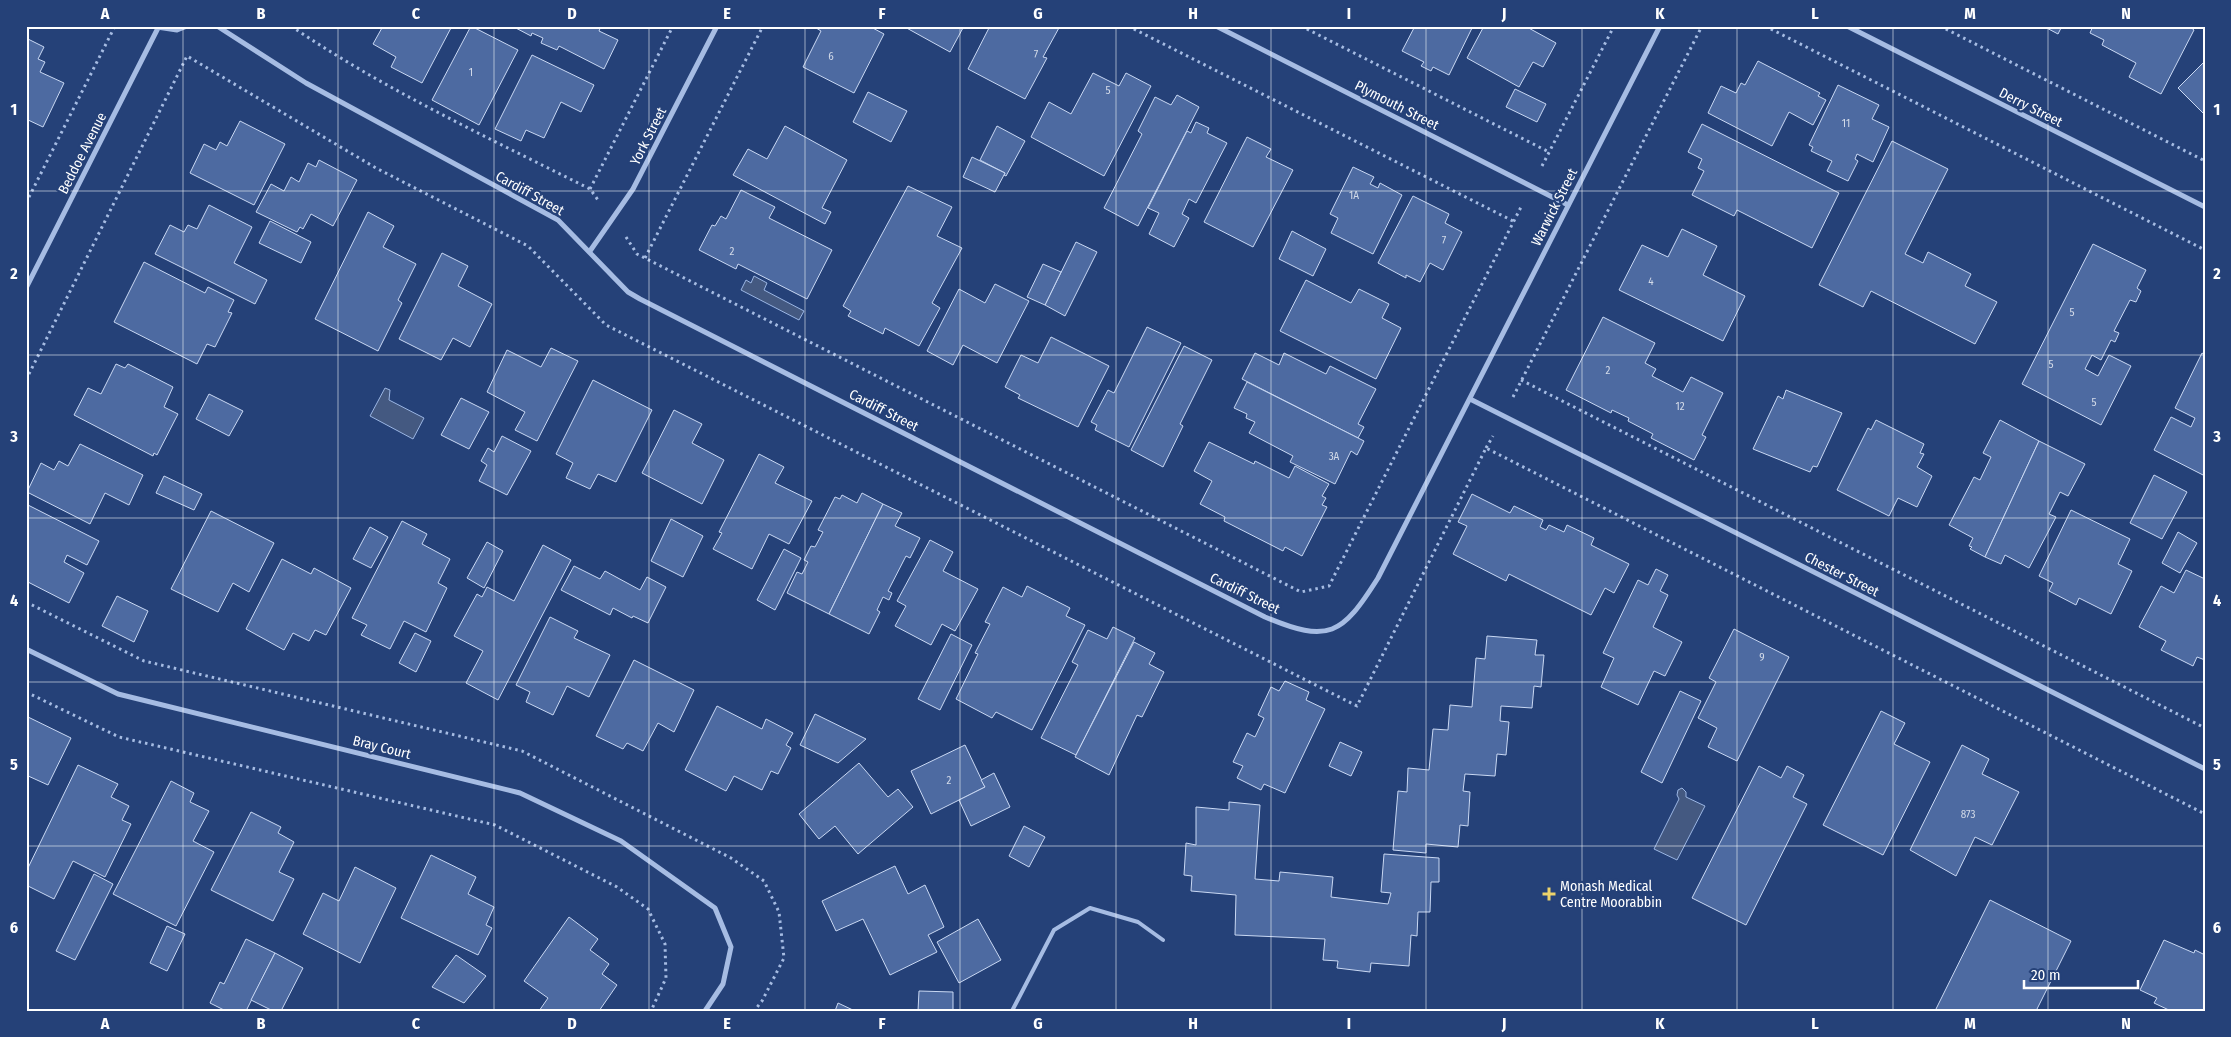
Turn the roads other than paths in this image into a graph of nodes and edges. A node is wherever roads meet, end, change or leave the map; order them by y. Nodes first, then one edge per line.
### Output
1 (188, 26) edge
2 (217, 26) edge
3 (717, 26) edge
4 (1216, 26) edge
5 (1660, 26) edge
6 (1848, 26) edge
7 (157, 27) edge
8 (1568, 205) junction
9 (2205, 207) edge
10 (590, 251) junction
11 (26, 288) edge
12 (1470, 399) junction
13 (26, 649) edge
14 (2205, 769) edge
15 (1163, 940) dead end
16 (706, 1011) edge
17 (1012, 1011) edge

1 - 7 street
2 - 10 street, Cardiff Street
3 - 10 street, York Street
4 - 8 street, Plymouth Street
5 - 8 street, Warwick Street
6 - 9 street, Derry Street
7 - 11 street, Beddoe Avenue
8 - 12 street, Warwick Street
10 - 12 street, Cardiff Street
12 - 14 street, Chester Street
13 - 16 street, Bray Court
15 - 17 lane

